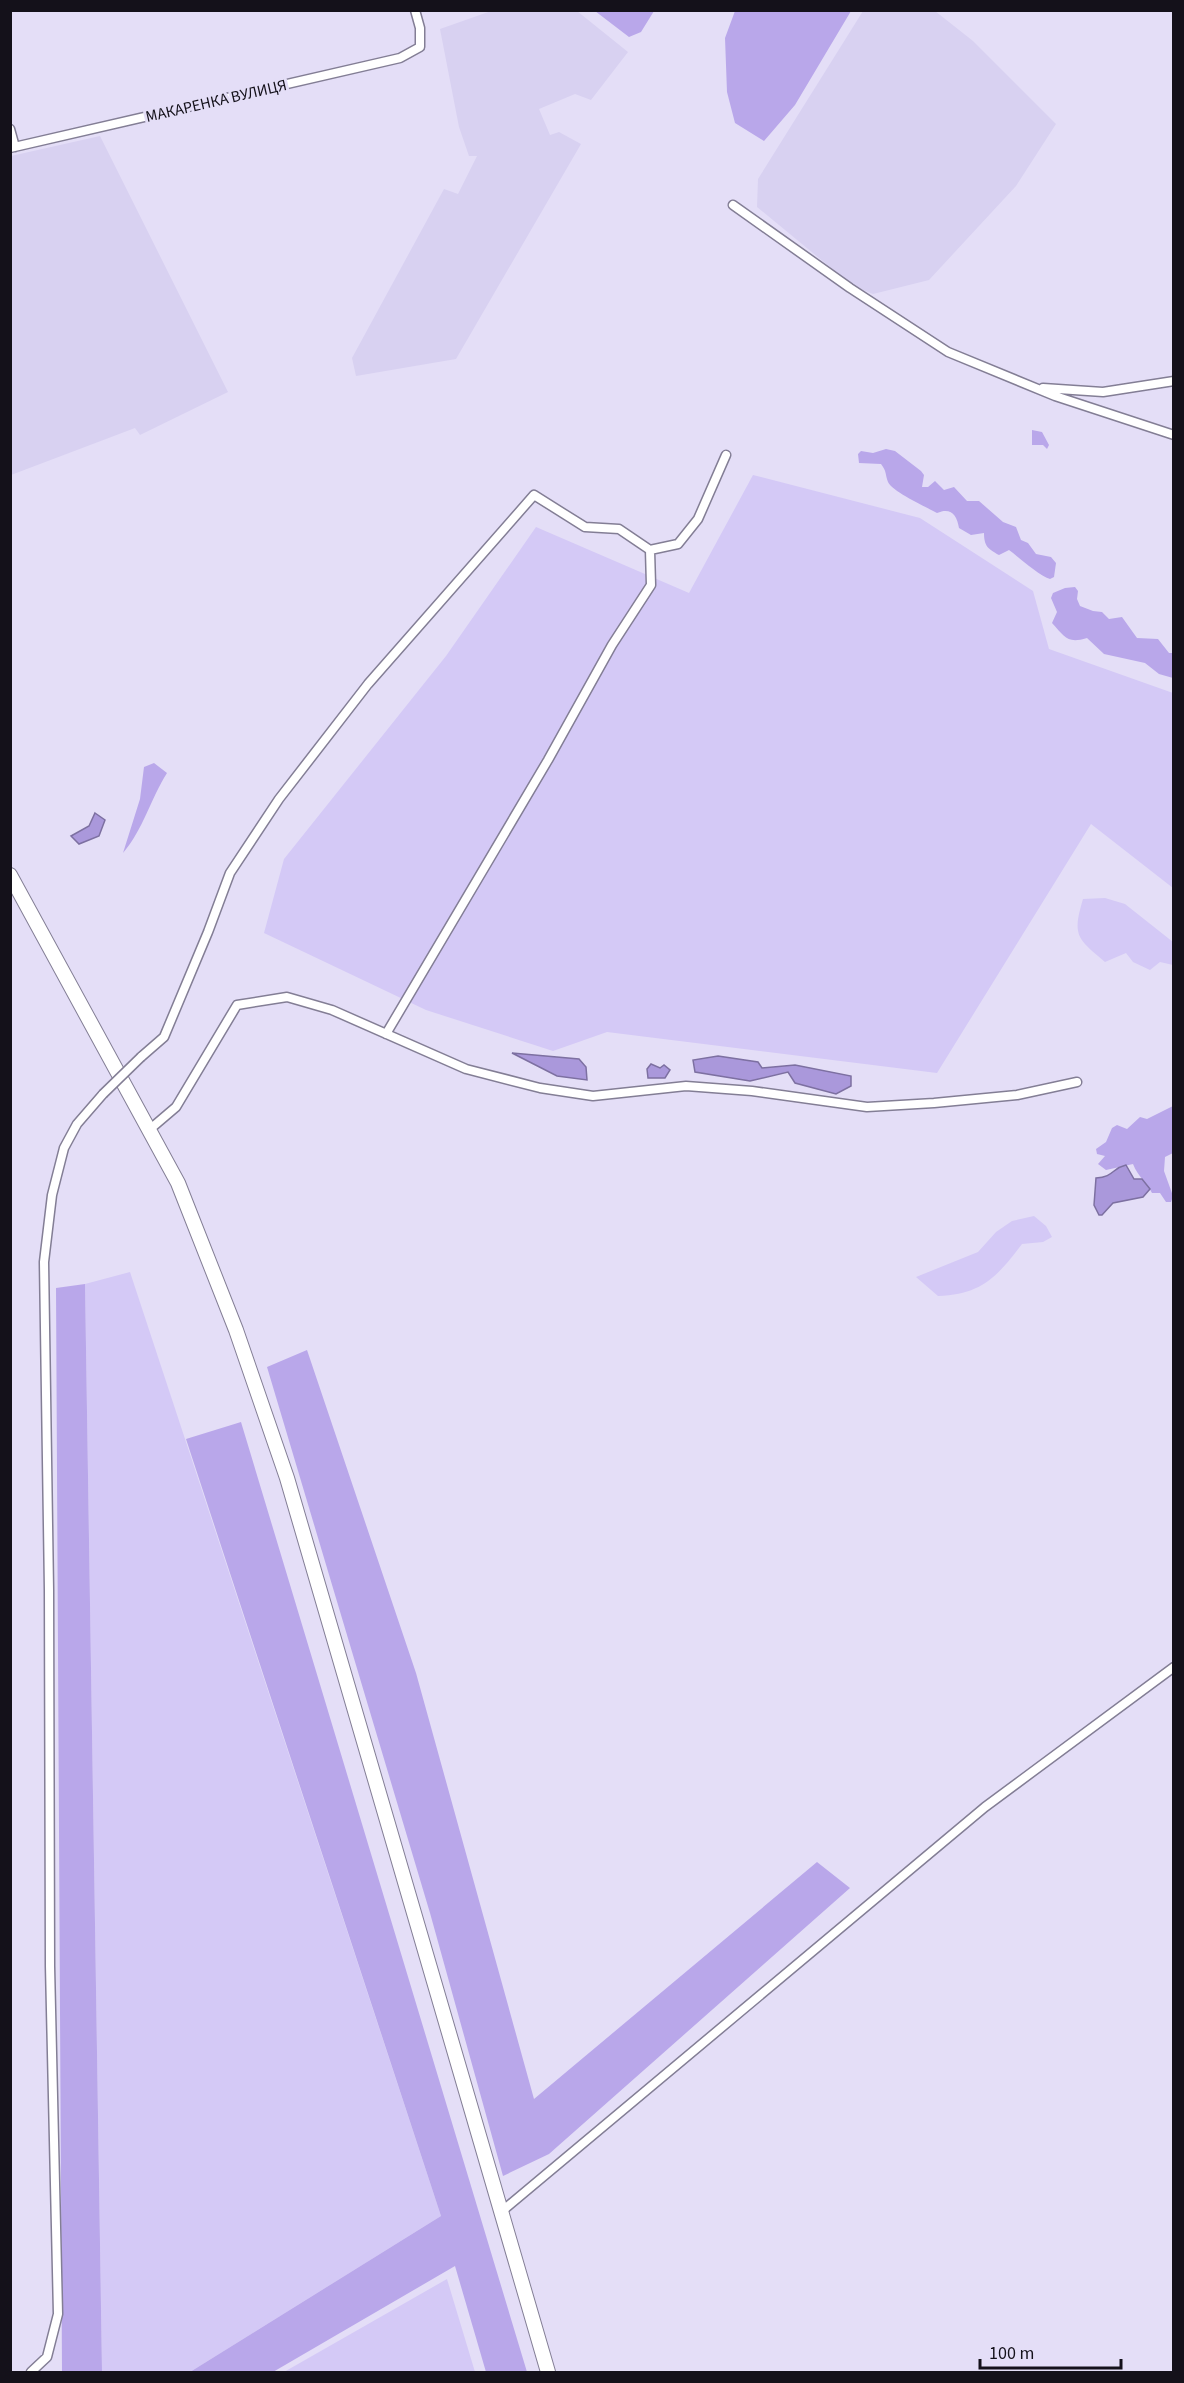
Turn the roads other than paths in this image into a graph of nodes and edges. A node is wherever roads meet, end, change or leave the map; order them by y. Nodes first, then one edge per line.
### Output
1 (415, 10) edge
2 (10, 129) edge
3 (13, 147) edge
4 (733, 205) dead end
5 (1173, 381) edge
6 (1035, 387) junction
7 (1173, 435) edge
8 (726, 455) dead end
9 (651, 550) junction
10 (10, 875) edge
11 (386, 1034) junction
12 (1077, 1082) dead end
13 (149, 1130) junction
14 (1173, 1667) edge
15 (501, 2212) junction
16 (31, 2373) edge
17 (548, 2373) edge

1 - 3 street, МАКАРЕНКА ВУЛИЦЯ
2 - 3 street
4 - 6 street
5 - 6 street
6 - 7 street
8 - 9 street
9 - 11 street
9 - 16 street, bridge
10 - 13 main road
11 - 12 street
11 - 13 street
13 - 15 main road
14 - 15 street
15 - 17 main road

